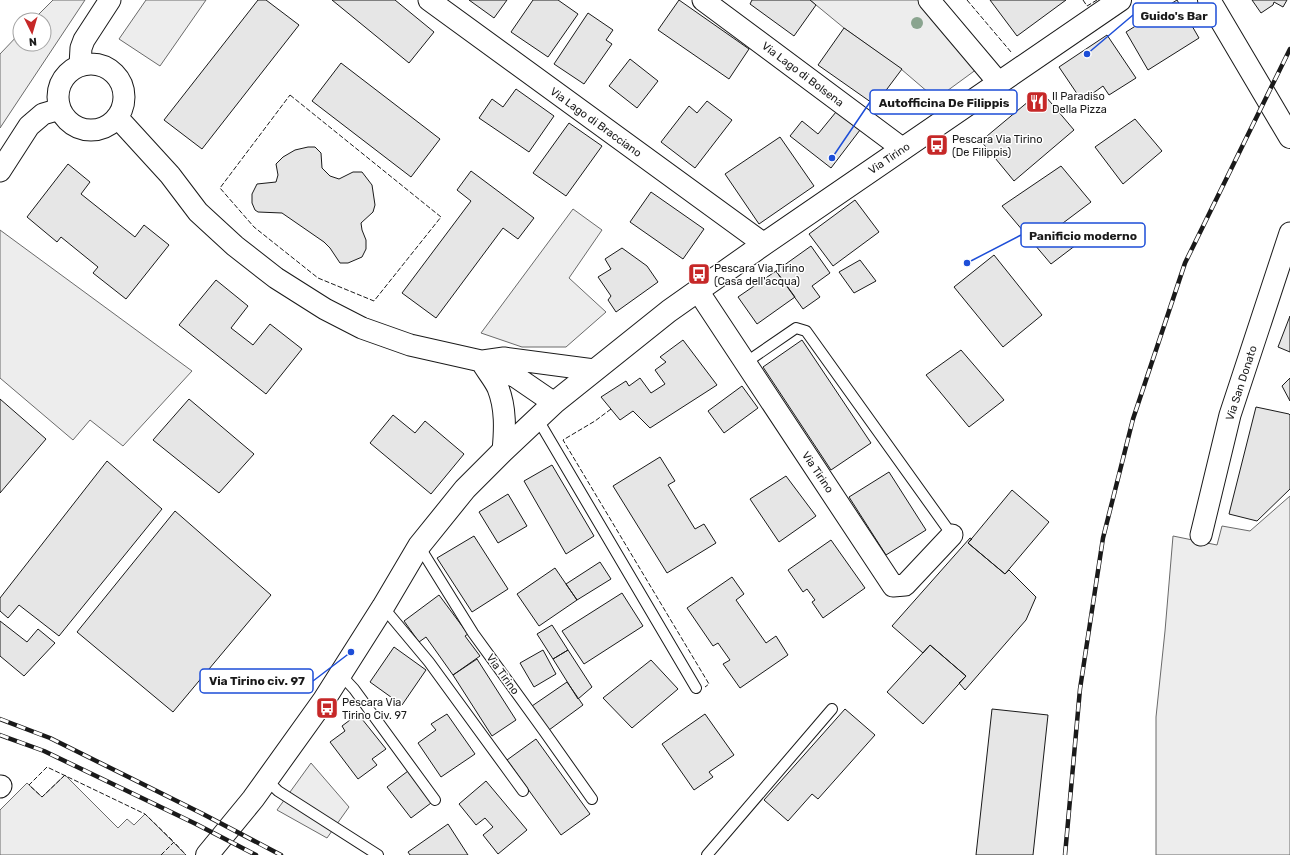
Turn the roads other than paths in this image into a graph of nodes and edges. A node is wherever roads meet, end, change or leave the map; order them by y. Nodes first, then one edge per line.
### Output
1 (110, 0) edge
2 (429, 0) edge
3 (703, 0) edge
4 (929, 0) edge
5 (1120, 0) edge
6 (1209, 0) edge
7 (80, 66) junction
8 (999, 83) junction
9 (60, 109) junction
10 (117, 117) junction
11 (1287, 125) edge
12 (903, 149) junction
13 (0, 171) edge
14 (1290, 234) edge
15 (764, 244) junction
16 (698, 291) junction
17 (481, 361) junction
18 (745, 363) junction
19 (594, 370) junction
20 (554, 403) junction
21 (537, 418) junction
22 (502, 451) junction
23 (952, 535) joint
24 (1201, 535) dead end
25 (419, 546) junction
26 (383, 607) junction
27 (341, 675) junction
28 (696, 688) dead end
29 (832, 709) dead end
30 (267, 780) junction
31 (523, 791) dead end
32 (592, 799) dead end
33 (435, 800) dead end
34 (209, 854) edge
35 (378, 855) edge
36 (708, 855) edge

1 - 7 street
2 - 15 street, Via Lago di Bracciano
3 - 12 street, Via Lago di Bolsena
4 - 8 street
5 - 8 street, Via Tirino
6 - 11 street
7 - 9 street
7 - 10 street
8 - 12 street, Via Tirino
9 - 10 street
9 - 13 street
10 - 17 street
12 - 15 street, Via Tirino
14 - 24 street, Via San Donato
15 - 16 street, Via Tirino
16 - 18 street, Via Tirino
16 - 19 street, Via Tirino
17 - 19 street
17 - 20 street
17 - 22 street
18 - 23 lane
18 - 23 street, Via Tirino
19 - 20 street, Via Tirino
20 - 21 street, Via Tirino
21 - 22 street, Via Tirino
21 - 28 lane
22 - 25 street, Via Tirino
25 - 26 street, Via Tirino
25 - 32 lane, Via Tirino
26 - 27 street, Via Tirino
26 - 31 lane
27 - 30 street, Via Tirino
27 - 33 lane
29 - 36 lane
30 - 34 street, Via Tirino
30 - 35 lane

